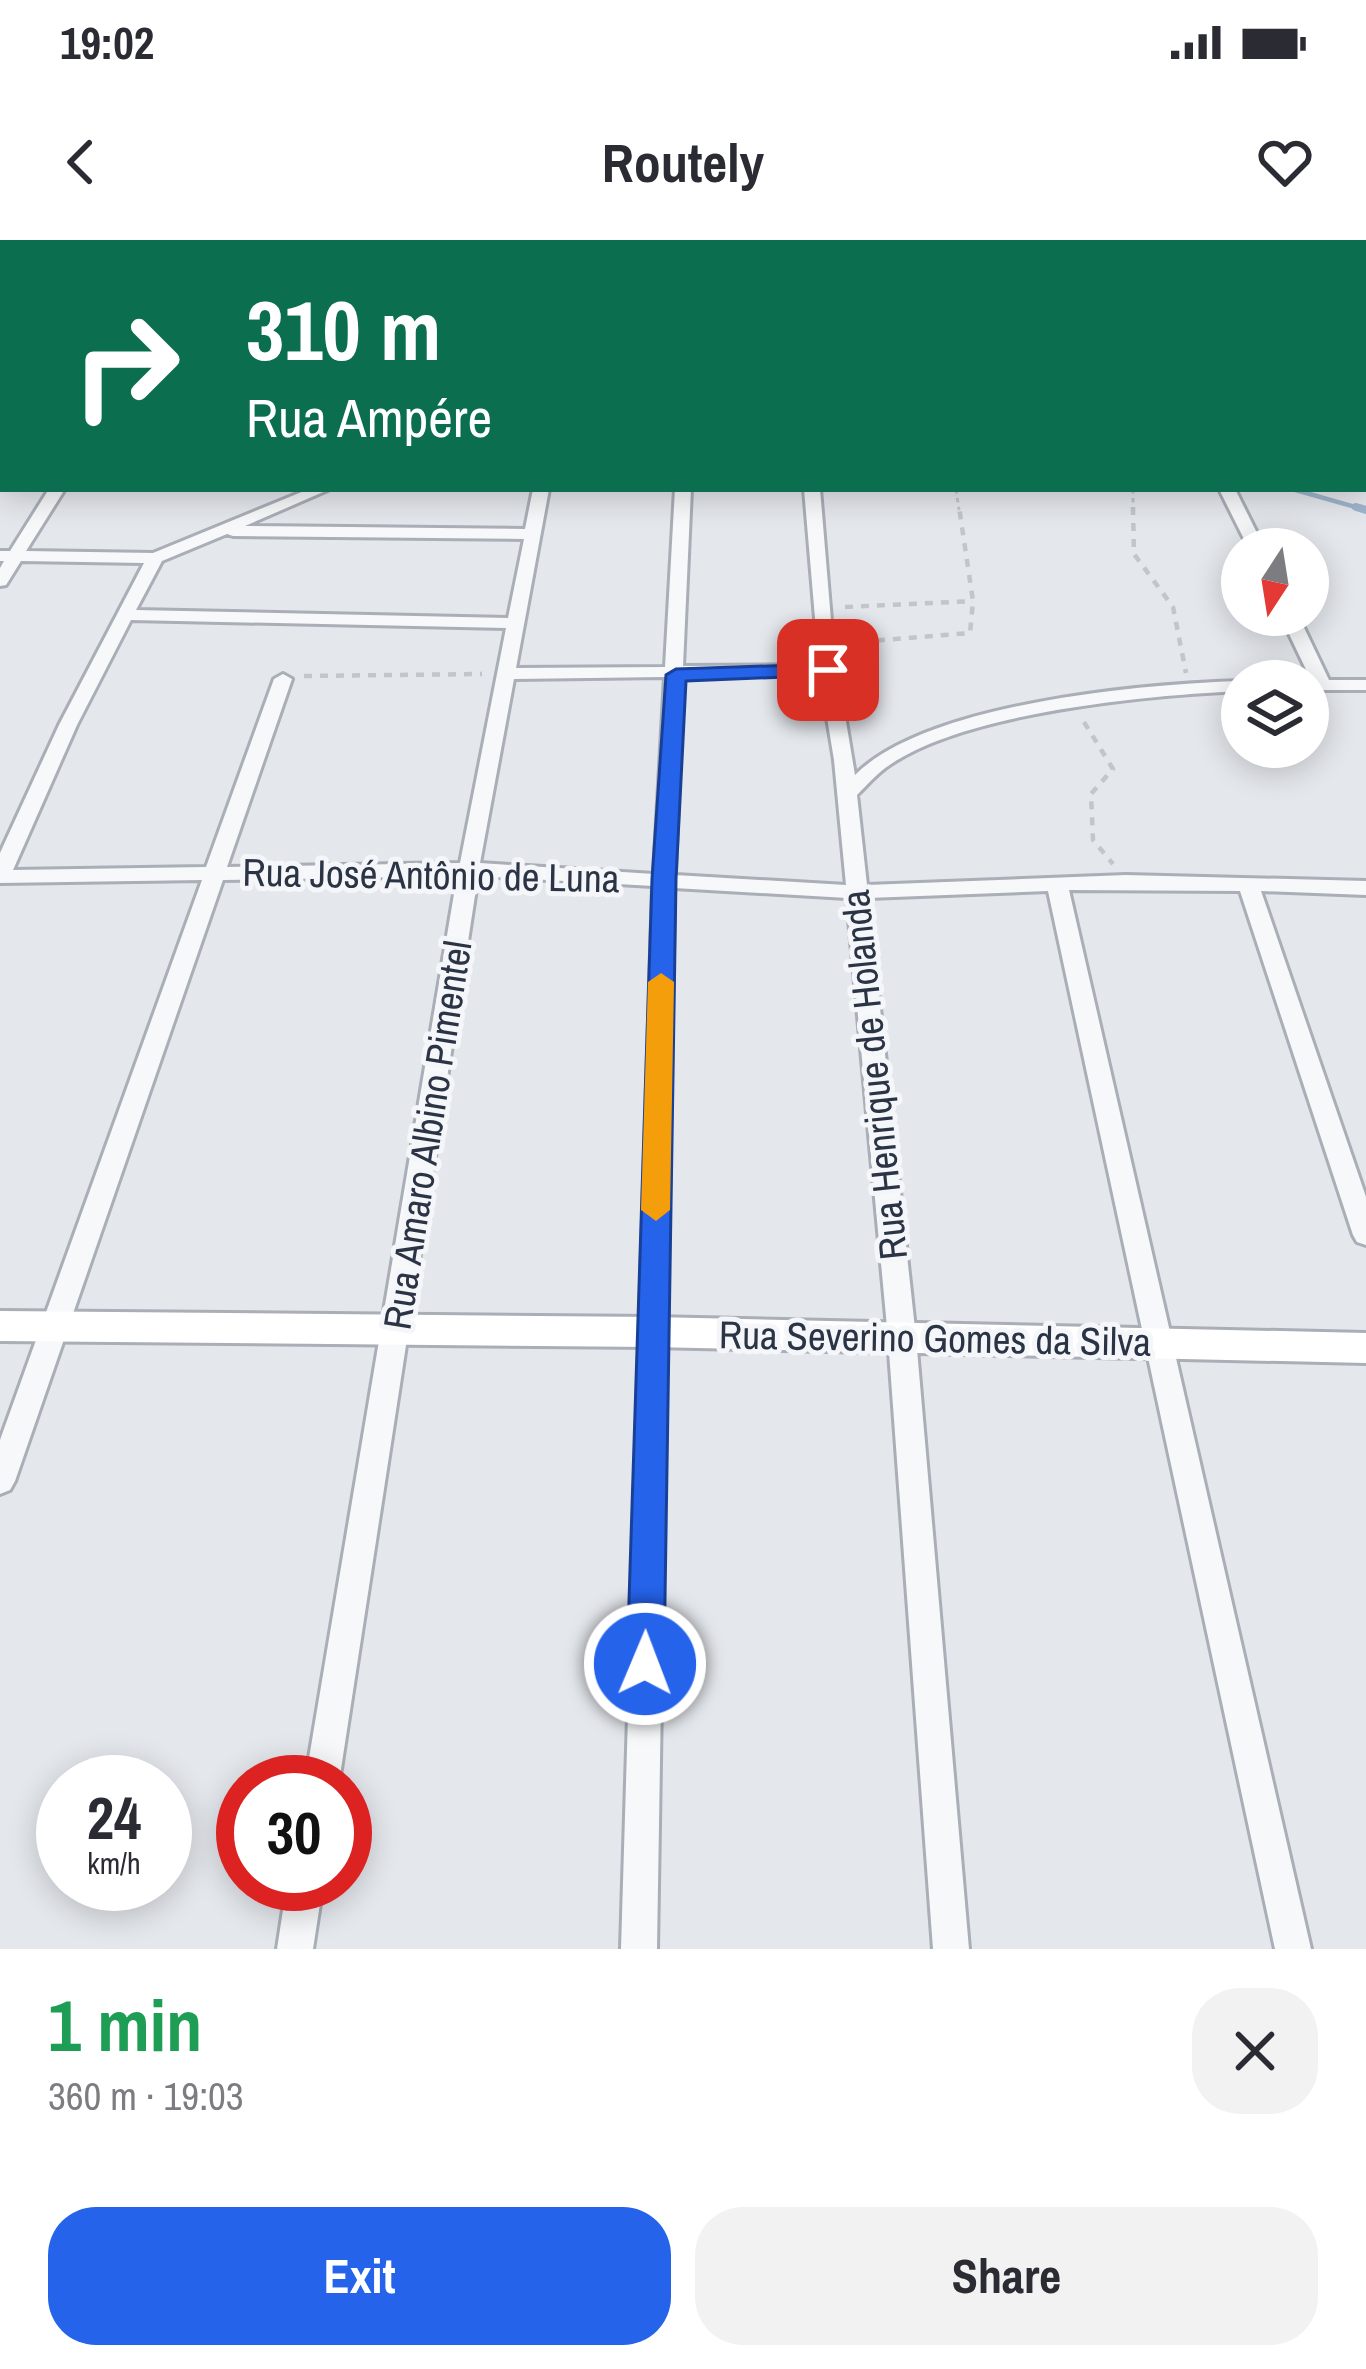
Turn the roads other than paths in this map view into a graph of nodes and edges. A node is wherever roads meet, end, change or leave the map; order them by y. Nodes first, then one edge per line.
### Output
1 (55, 492) edge
2 (315, 492) edge
3 (540, 492) edge
4 (683, 492) edge
5 (812, 492) edge
6 (1228, 492) edge
7 (1246, 528) edge
8 (223, 531) junction
9 (530, 534) junction
10 (8, 556) edge
11 (154, 558) junction
12 (0, 581) edge
13 (124, 614) junction
14 (514, 623) junction
15 (828, 670) junction
16 (504, 674) junction
17 (676, 675) junction
18 (283, 680) road end
19 (1329, 685) edge
20 (1366, 685) edge
21 (1221, 686) edge
22 (847, 795) junction
23 (469, 869) junction
24 (213, 872) junction
25 (0, 876) edge
26 (664, 879) junction
27 (1058, 884) junction
28 (1249, 887) junction
29 (1366, 889) edge
30 (855, 892) junction
31 (1366, 1235) edge
32 (0, 1327) edge
33 (53, 1327) junction
34 (653, 1332) junction
35 (396, 1333) junction
36 (902, 1338) junction
37 (1162, 1342) junction
38 (1366, 1348) edge
39 (0, 1480) edge
40 (326, 1755) edge
41 (301, 1911) edge
42 (295, 1949) edge
43 (639, 1949) edge
44 (951, 1949) edge
45 (1293, 1949) edge

1 - 10 street
2 - 8 street
3 - 9 street, Rua Amaro Albino Pimentel
4 - 17 street
5 - 15 street, Rua Henrique de Holanda
6 - 7 street
8 - 9 street
8 - 11 street
9 - 14 street, Rua Amaro Albino Pimentel
10 - 11 street
10 - 12 street
11 - 13 street
13 - 14 street
13 - 25 street
14 - 16 street, Rua Amaro Albino Pimentel
15 - 17 street
15 - 22 street, Rua Henrique de Holanda
16 - 17 street
16 - 23 street, Rua Amaro Albino Pimentel
17 - 26 street
18 - 24 street
19 - 20 street
21 - 22 street
22 - 30 street, Rua Henrique de Holanda
23 - 24 street, Rua José Antônio de Luna
23 - 26 street, Rua José Antônio de Luna
23 - 35 street, Rua Amaro Albino Pimentel
24 - 25 street, Rua José Antônio de Luna
24 - 33 street
26 - 30 street, Rua José Antônio de Luna
26 - 34 street
27 - 28 street, Rua José Antônio de Luna
27 - 30 street, Rua José Antônio de Luna
27 - 37 street
28 - 29 street, Rua José Antônio de Luna
28 - 31 street
30 - 36 street, Rua Henrique de Holanda
32 - 33 street, Rua Severino Gomes da Silva
33 - 35 street, Rua Severino Gomes da Silva
33 - 39 street
34 - 35 street, Rua Severino Gomes da Silva
34 - 36 street, Rua Severino Gomes da Silva
34 - 43 street
35 - 40 street, Rua Amaro Albino Pimentel
36 - 37 street, Rua Severino Gomes da Silva
36 - 44 street, Rua Henrique de Holanda
37 - 38 street, Rua Severino Gomes da Silva
37 - 45 street
41 - 42 street

